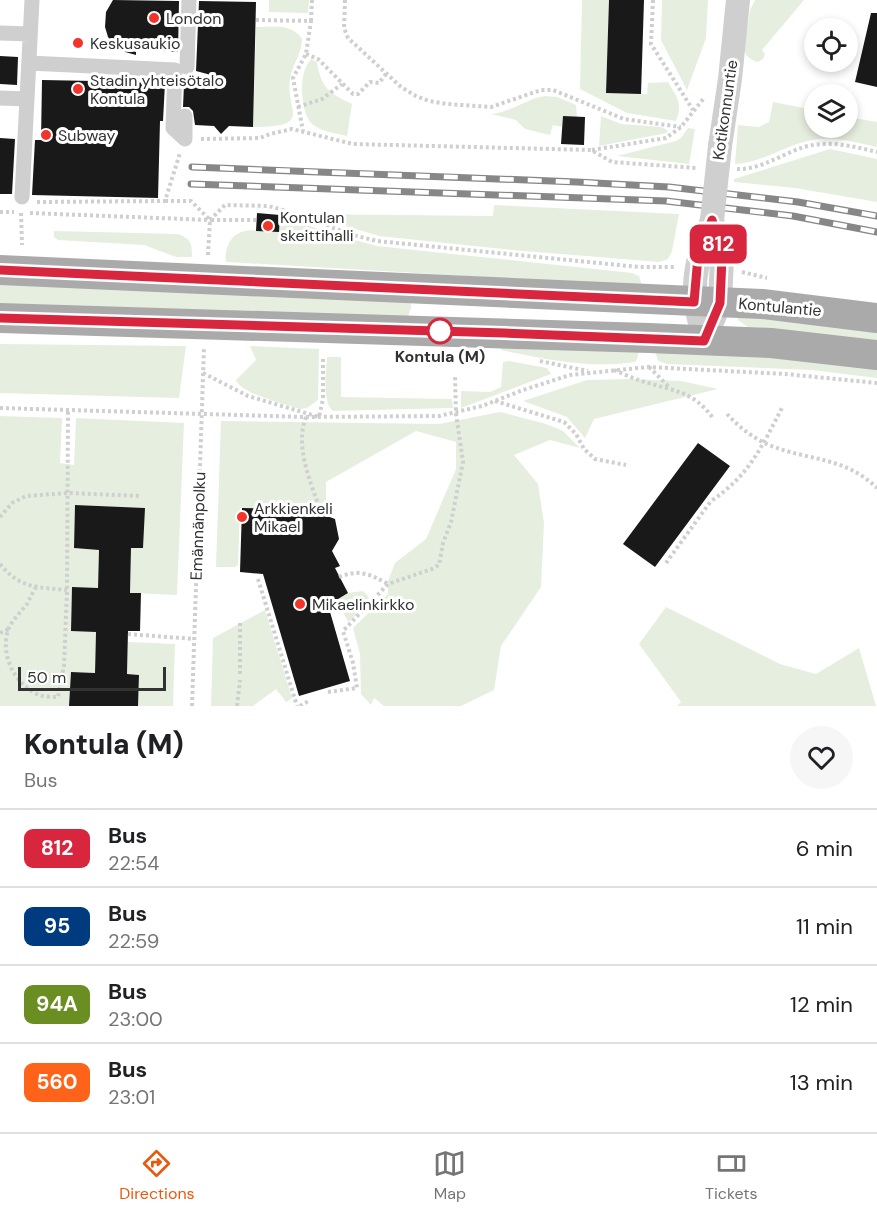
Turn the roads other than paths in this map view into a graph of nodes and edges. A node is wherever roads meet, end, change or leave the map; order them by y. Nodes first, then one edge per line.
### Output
1 (32, 0) edge
2 (189, 0) edge
3 (738, 0) edge
4 (0, 33) edge
5 (30, 34) junction
6 (29, 63) junction
7 (187, 67) dead end
8 (0, 98) edge
9 (27, 99) junction
10 (185, 116) dead end
11 (22, 205) road end
12 (0, 270) edge
13 (707, 302) junction
14 (0, 318) edge
15 (877, 318) edge
16 (704, 341) junction
17 (877, 355) edge

1 - 5 street
2 - 7 street
3 - 13 street, Kotikonnuntie, bridge
4 - 5 street
5 - 6 street
6 - 9 street
6 - 10 street
8 - 9 street
9 - 11 street
12 - 13 main road, Kontulantie
13 - 15 main road, Kontulantie
13 - 16 street, Kotikonnuntie
14 - 16 main road
16 - 17 main road

